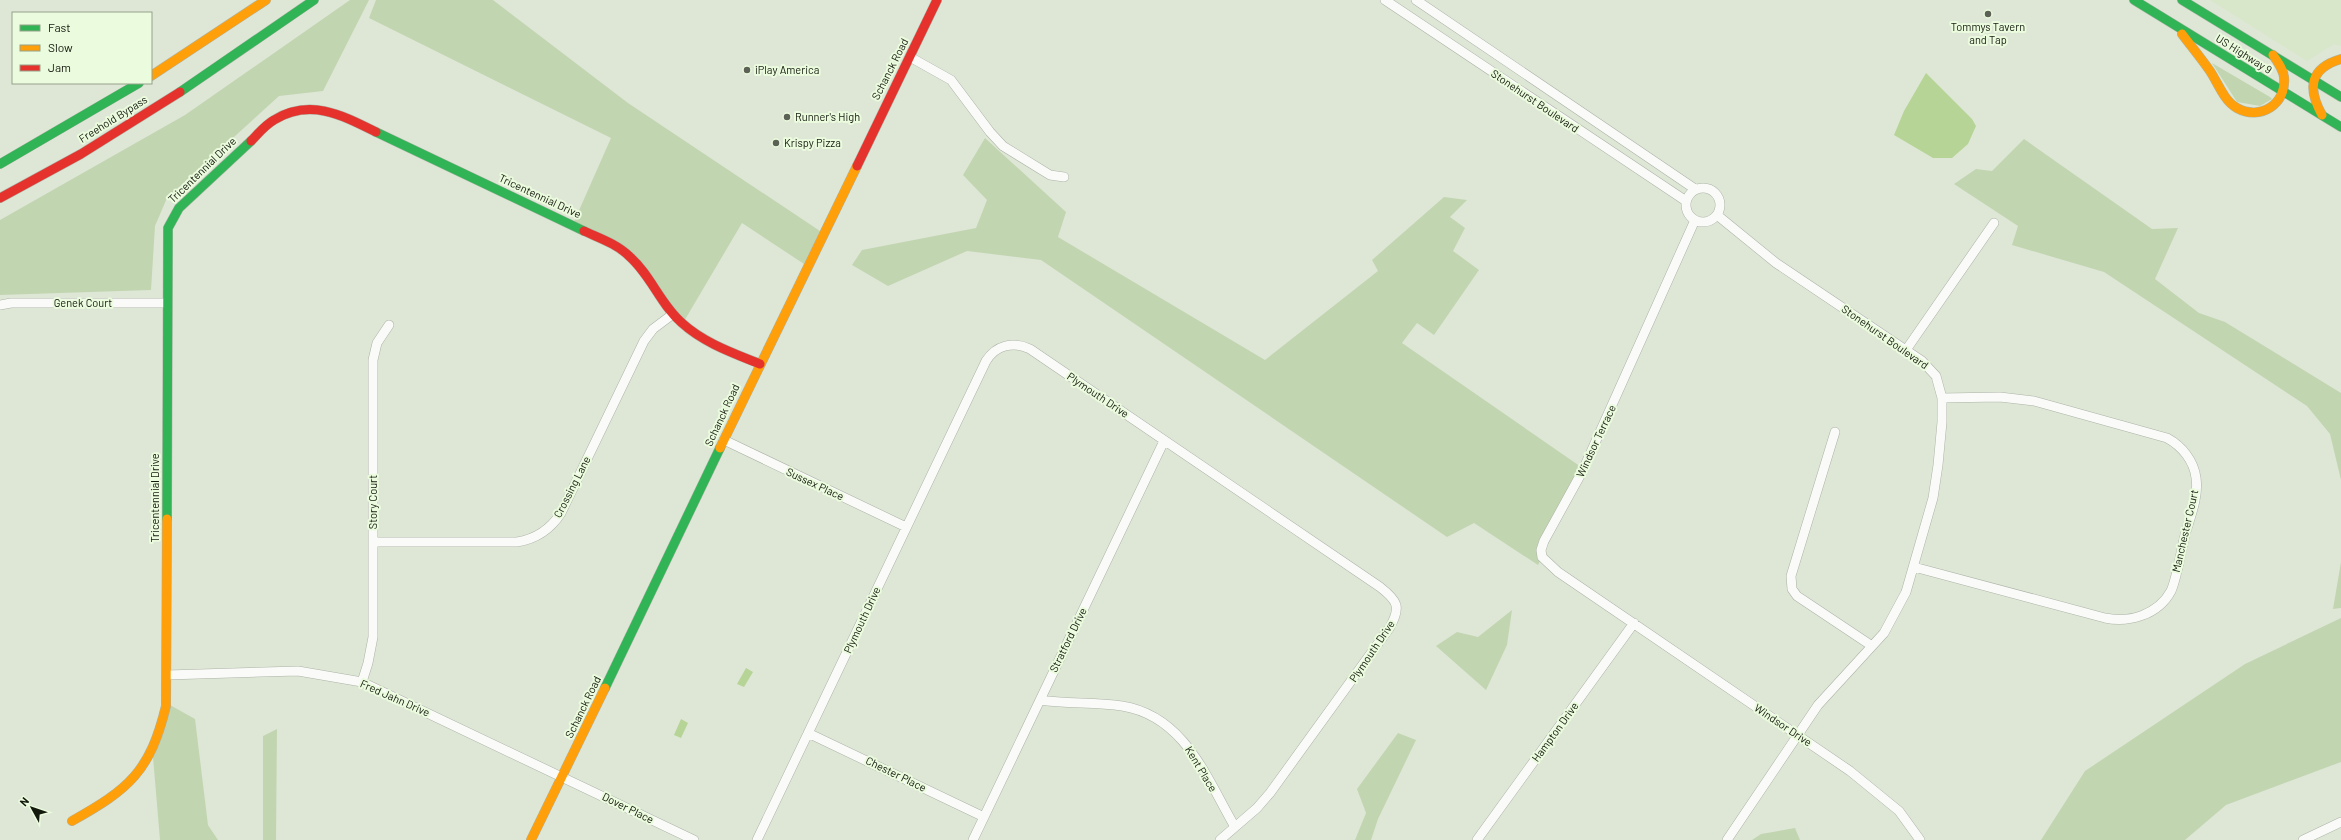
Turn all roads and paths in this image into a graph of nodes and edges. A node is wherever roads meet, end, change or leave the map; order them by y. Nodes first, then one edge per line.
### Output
1 (266, 0) edge
2 (314, 0) edge
3 (937, 0) edge
4 (1385, 0) edge
5 (2134, 0) edge
6 (2182, 0) edge
7 (1418, 1) edge
8 (1410, 17) junction
9 (2178, 27) junction
10 (2274, 55) junction
11 (910, 56) junction
12 (2341, 59) edge
13 (152, 75) edge
14 (2313, 80) junction
15 (137, 84) edge
16 (2283, 92) junction
17 (2341, 97) edge
18 (2322, 116) junction
19 (2341, 127) edge
20 (0, 164) edge
21 (1064, 177) dead end
22 (1695, 189) junction
23 (0, 198) edge
24 (1686, 201) junction
25 (1717, 215) junction
26 (1695, 220) junction
27 (1994, 223) dead end
28 (167, 303) junction
29 (0, 305) edge
30 (673, 314) junction
31 (389, 324) dead end
32 (1906, 350) junction
33 (760, 364) junction
34 (1942, 398) junction
35 (1835, 432) dead end
36 (724, 440) junction
37 (1164, 441) junction
38 (906, 527) junction
39 (373, 542) junction
40 (1914, 567) junction
41 (1634, 623) junction
42 (1872, 646) junction
43 (167, 675) junction
44 (362, 682) junction
45 (1040, 700) junction
46 (808, 733) junction
47 (1798, 735) junction
48 (562, 776) junction
49 (984, 817) junction
50 (72, 821) dead end
51 (2341, 822) edge
52 (1235, 827) junction
53 (531, 840) edge
54 (694, 840) edge
55 (757, 840) edge
56 (973, 840) edge
57 (1220, 840) edge
58 (1477, 840) edge
59 (1727, 840) edge
60 (1920, 840) edge
61 (2303, 840) edge

1 - 13 main road
2 - 23 main road, Freehold Bypass
3 - 11 main road, Schanck Road
4 - 8 street, Stonehurst Boulevard
5 - 9 main road, US Highway 9
6 - 10 main road, US Highway 9
7 - 8 street
7 - 22 street, Stonehurst Boulevard
8 - 24 street, Stonehurst Boulevard
9 - 16 main road, US Highway 9
9 - 16 main road
10 - 14 main road, US Highway 9
10 - 16 main road
11 - 21 street
11 - 33 main road, Schanck Road
12 - 14 main road
14 - 17 main road, US Highway 9
14 - 18 main road
15 - 20 main road, Freehold Bypass
16 - 18 main road, US Highway 9
18 - 19 main road, US Highway 9
22 - 24 street
22 - 25 street, Stonehurst Boulevard
24 - 26 street
25 - 26 street
25 - 32 street, Stonehurst Boulevard
26 - 41 street, Windsor Terrace
27 - 32 street
28 - 29 street, Genek Court
28 - 30 main road, Tricentennial Drive
28 - 43 main road, Tricentennial Drive
30 - 33 main road, Tricentennial Drive
30 - 39 street, Crossing Lane
31 - 39 street, Story Court
32 - 34 street, Stonehurst Boulevard
33 - 36 main road, Schanck Road
34 - 40 street, Stonehurst Boulevard
34 - 40 street, Manchester Court
35 - 42 street
36 - 38 street, Sussex Place
36 - 48 main road, Schanck Road
37 - 38 street, Plymouth Drive
37 - 45 street, Stratford Drive
37 - 52 street, Plymouth Drive
38 - 46 street, Plymouth Drive
39 - 44 street, Story Court
40 - 42 street, Stonehurst Boulevard
41 - 47 street, Windsor Drive
41 - 58 street, Hampton Drive
42 - 47 street, Stonehurst Boulevard
43 - 44 street, Fred Jahn Drive
43 - 50 main road, Tricentennial Drive
44 - 48 street, Fred Jahn Drive
45 - 49 street, Stratford Drive
45 - 52 street, Kent Place
46 - 49 street, Chester Place
46 - 55 street, Plymouth Drive
47 - 59 street, Stonehurst Boulevard
47 - 60 street, Windsor Drive
48 - 53 main road, Schanck Road
48 - 54 street, Dover Place
49 - 56 street, Stratford Drive
51 - 61 street
52 - 57 street, Plymouth Drive

